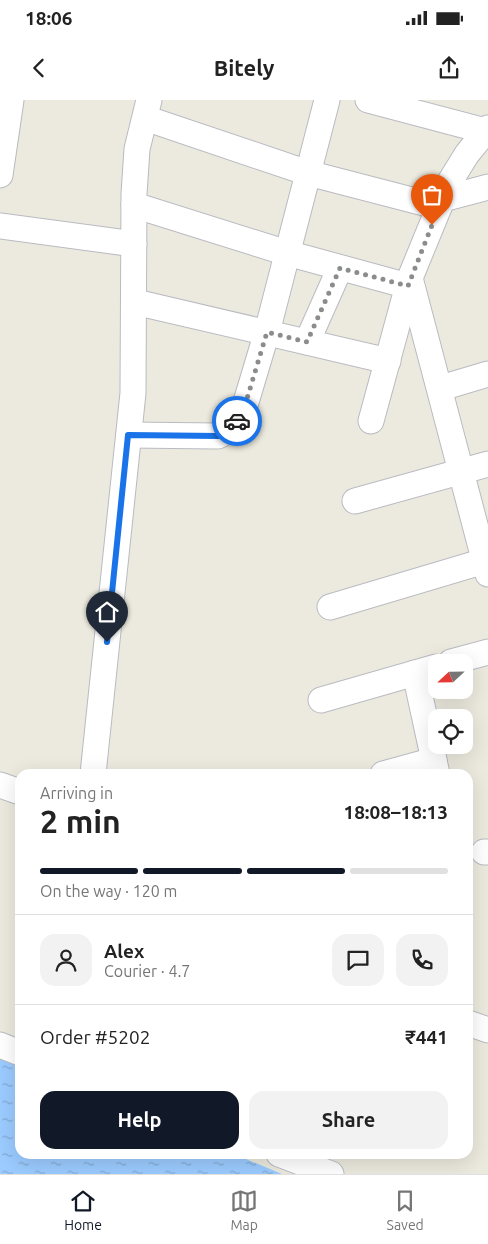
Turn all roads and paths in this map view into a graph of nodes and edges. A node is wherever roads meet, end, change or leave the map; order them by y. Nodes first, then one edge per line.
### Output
1 (12, 100) edge
2 (327, 100) edge
3 (368, 100) edge
4 (147, 109) edge
5 (487, 130) edge
6 (3, 140) edge
7 (308, 173) junction
8 (0, 175) edge
9 (488, 187) edge
10 (441, 203) junction
11 (134, 204) junction
12 (0, 226) edge
13 (134, 244) junction
14 (287, 253) junction
15 (340, 268) junction
16 (409, 282) junction
17 (135, 302) junction
18 (267, 332) junction
19 (307, 342) junction
20 (388, 361) junction
21 (488, 374) edge
22 (441, 388) junction
23 (371, 420) dead end
24 (128, 435) junction
25 (488, 464) edge
26 (462, 470) junction
27 (355, 501) dead end
28 (487, 565) edge
29 (330, 607) dead end
30 (488, 652) edge
31 (473, 656) edge
32 (426, 670) edge
33 (321, 700) dead end
34 (435, 767) edge
35 (94, 769) edge
36 (420, 769) edge
37 (0, 785) edge
38 (15, 790) edge
39 (473, 1025) edge
40 (488, 1030) edge
41 (0, 1045) edge
42 (15, 1051) edge
43 (292, 1159) edge
44 (331, 1174) edge

1 - 6 street
2 - 7 street
3 - 5 street
4 - 7 street
4 - 11 street
5 - 10 street
6 - 8 street
7 - 10 street
7 - 14 street
9 - 10 street
10 - 16 street
11 - 13 street
11 - 14 street
12 - 13 street
13 - 17 street
14 - 15 street
14 - 18 street
15 - 16 street
15 - 19 street
16 - 20 street
16 - 22 street
17 - 18 street
17 - 24 street
18 - 19 street
18 - 24 street
19 - 20 street
20 - 23 street
21 - 22 street
22 - 26 street
24 - 35 street
25 - 26 street
26 - 27 street
26 - 28 street
28 - 29 street
30 - 31 street
32 - 33 street
32 - 34 street
34 - 36 street
37 - 38 street
39 - 40 street
41 - 42 street
43 - 44 street

